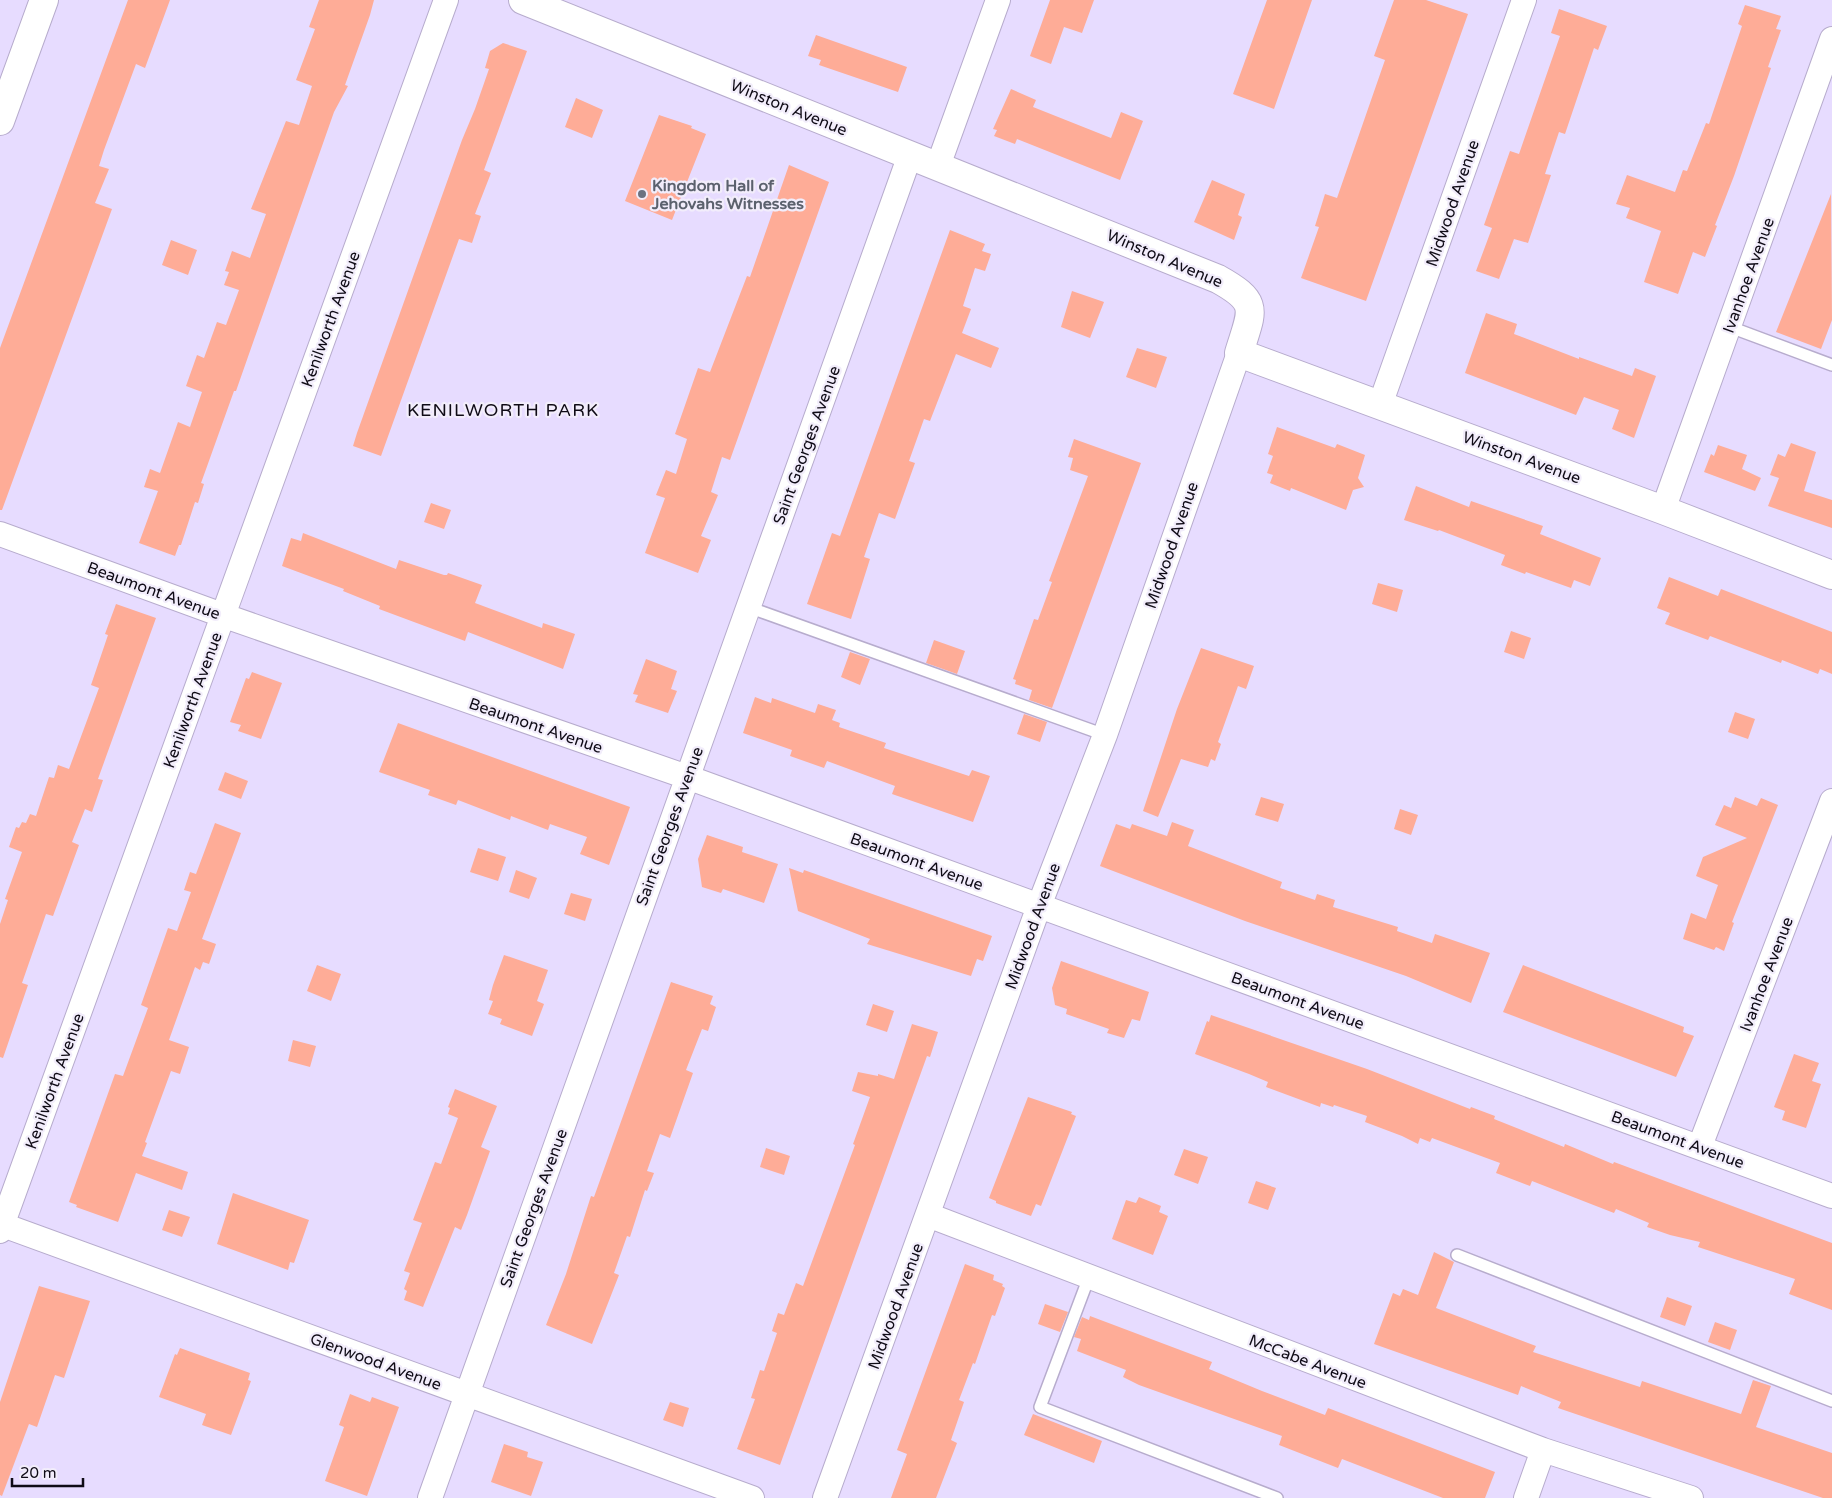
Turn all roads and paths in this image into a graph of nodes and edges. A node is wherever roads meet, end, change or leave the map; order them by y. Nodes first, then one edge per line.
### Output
1 (44, 0) edge
2 (446, 0) edge
3 (998, 0) edge
4 (1524, 0) edge
5 (534, 2) edge
6 (1832, 39) edge
7 (0, 121) edge
8 (910, 155) junction
9 (938, 166) junction
10 (1730, 327) junction
11 (1239, 353) junction
12 (1832, 365) edge
13 (1380, 405) junction
14 (1663, 510) junction
15 (0, 534) edge
16 (1832, 575) edge
17 (748, 607) junction
18 (222, 615) junction
19 (1105, 735) junction
20 (686, 777) junction
21 (1832, 802) edge
22 (1039, 906) junction
23 (1700, 1146) junction
24 (1832, 1196) edge
25 (928, 1215) junction
26 (1, 1227) edge
27 (1457, 1255) dead end
28 (1089, 1277) junction
29 (467, 1394) junction
30 (1832, 1401) edge
31 (1543, 1450) junction
32 (430, 1498) edge
33 (752, 1498) edge
34 (825, 1498) edge
35 (1277, 1498) edge
36 (1526, 1498) edge
37 (1691, 1498) edge

1 - 7 street
2 - 18 street, Kenilworth Avenue
3 - 9 street
4 - 13 street, Midwood Avenue
5 - 8 street, Winston Avenue
6 - 10 street, Ivanhoe Avenue
8 - 9 street, Winston Avenue
8 - 17 street, Saint Georges Avenue
9 - 11 street, Winston Avenue
10 - 12 lane
10 - 14 street, Ivanhoe Avenue
11 - 13 street, Winston Avenue
11 - 19 street, Midwood Avenue
13 - 14 street, Winston Avenue
14 - 16 street, Winston Avenue
15 - 18 street, Beaumont Avenue
17 - 19 lane
17 - 20 street, Saint Georges Avenue
18 - 20 street, Beaumont Avenue
18 - 26 street, Kenilworth Avenue
19 - 22 street, Midwood Avenue
20 - 22 street, Beaumont Avenue
20 - 29 street, Saint Georges Avenue
21 - 23 street, Ivanhoe Avenue
22 - 23 street, Beaumont Avenue
22 - 25 street, Midwood Avenue
23 - 24 street, Beaumont Avenue
25 - 28 street, McCabe Avenue
25 - 34 street, Midwood Avenue
26 - 29 street, Glenwood Avenue
27 - 30 lane
28 - 31 street, McCabe Avenue
28 - 35 lane
29 - 32 street, Saint Georges Avenue
29 - 33 street, Glenwood Avenue
31 - 36 street
31 - 37 street, McCabe Avenue

